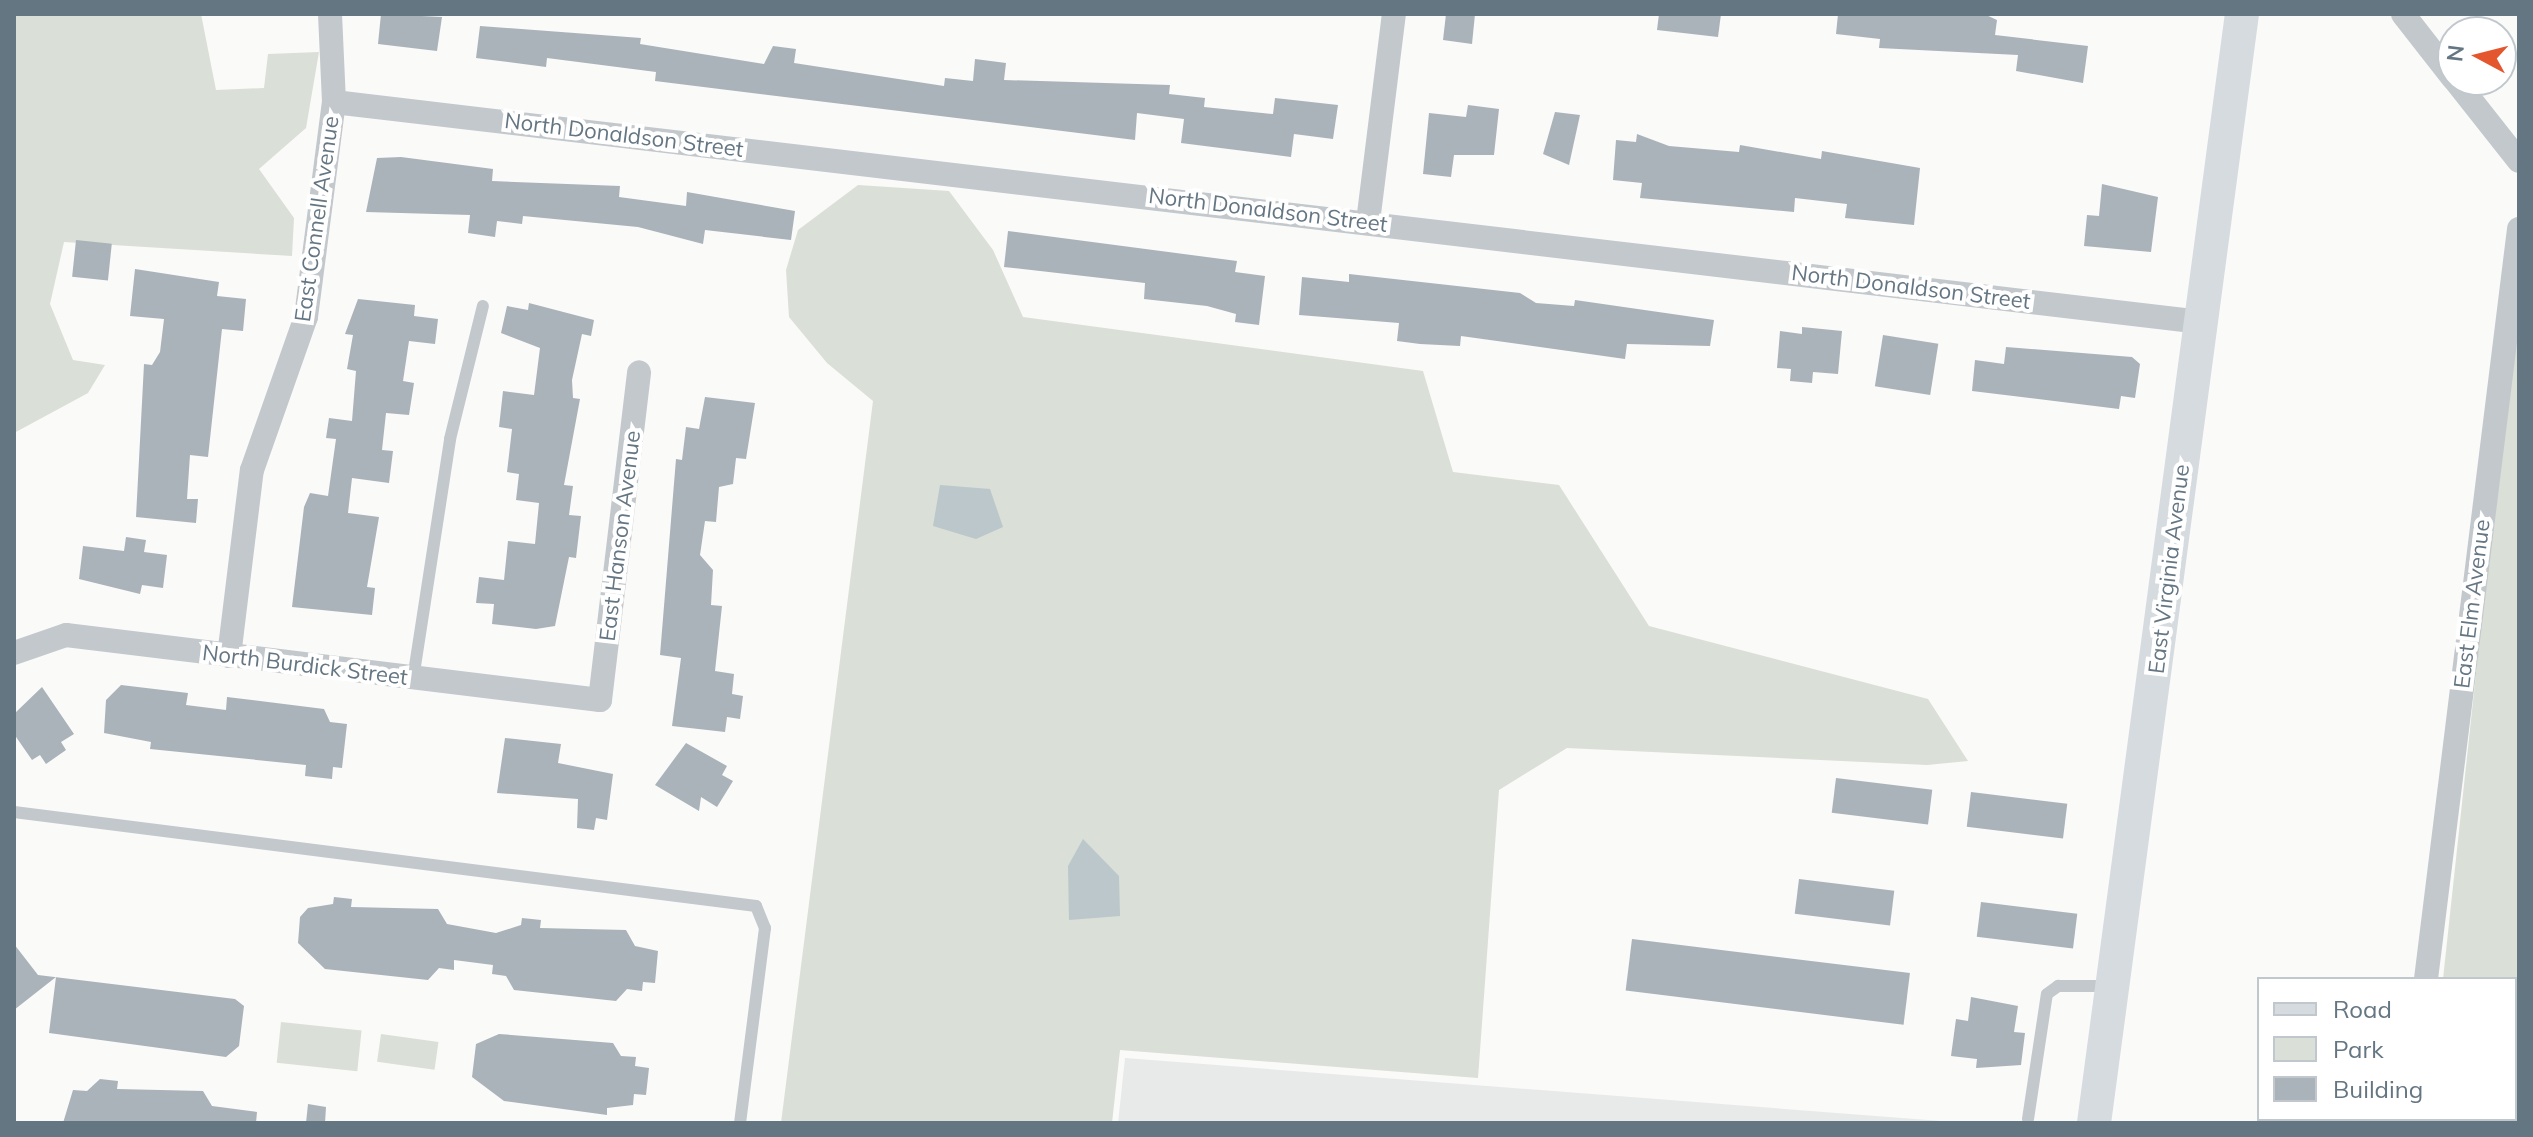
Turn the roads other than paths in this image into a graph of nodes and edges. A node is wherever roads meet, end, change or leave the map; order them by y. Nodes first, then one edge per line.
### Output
1 (330, 14) edge
2 (1394, 14) edge
3 (2242, 14) edge
4 (2403, 14) edge
5 (2437, 57) edge
6 (2467, 96) edge
7 (334, 102) junction
8 (2519, 161) edge
9 (1368, 222) junction
10 (2519, 229) edge
11 (483, 306) dead end
12 (2201, 322) junction
13 (639, 372) dead end
14 (14, 653) edge
15 (229, 656) junction
16 (413, 679) junction
17 (600, 700) joint
18 (14, 812) edge
19 (2426, 977) edge
20 (2114, 986) junction
21 (2028, 1119) dead end
22 (740, 1123) edge
23 (2094, 1123) edge

1 - 7 street, East Connell Avenue
2 - 9 street
3 - 12 street, East Virginia Avenue
4 - 5 street
6 - 8 street
7 - 9 street, North Donaldson Street
7 - 15 street, East Connell Avenue
9 - 12 street, North Donaldson Street
10 - 19 street, East Elm Avenue
11 - 16 lane
12 - 20 street, East Virginia Avenue
13 - 17 street, East Hanson Avenue
14 - 15 street, North Burdick Street
15 - 16 street, North Burdick Street
16 - 17 street, North Burdick Street
18 - 22 lane
20 - 21 lane
20 - 23 street, East Virginia Avenue

